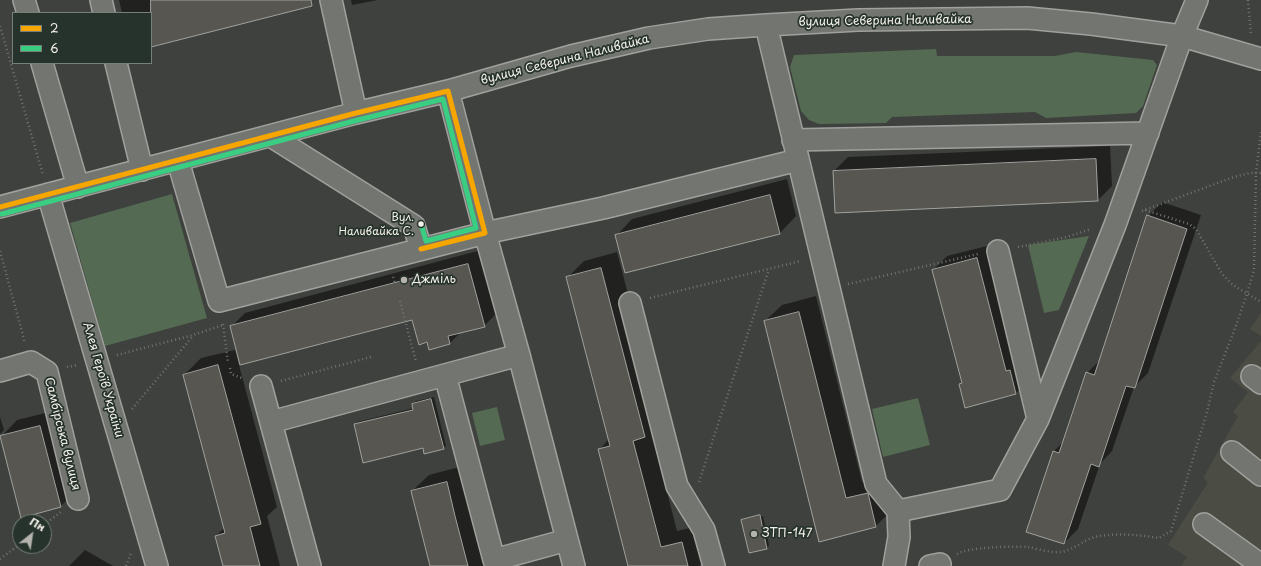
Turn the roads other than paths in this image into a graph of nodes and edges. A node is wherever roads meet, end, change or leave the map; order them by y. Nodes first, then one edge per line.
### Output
1 (24, 0) edge
2 (101, 0) edge
3 (331, 0) edge
4 (1197, 0) edge
5 (1027, 9) edge
6 (28, 12) edge
7 (104, 12) edge
8 (766, 25) junction
9 (1182, 36) junction
10 (1257, 57) edge
11 (42, 64) edge
12 (116, 64) edge
13 (448, 91) junction
14 (356, 113) junction
15 (1148, 133) junction
16 (271, 136) junction
17 (793, 140) junction
18 (798, 160) junction
19 (178, 161) junction
20 (142, 170) junction
21 (78, 187) junction
22 (48, 194) junction
23 (0, 207) edge
24 (485, 233) junction
25 (421, 249) junction
26 (998, 251) road end
27 (630, 303) road end
28 (519, 354) junction
29 (0, 370) edge
30 (445, 375) junction
31 (261, 386) road end
32 (1038, 419) junction
33 (271, 422) junction
34 (1232, 452) dead end
35 (1261, 475) edge
36 (78, 499) dead end
37 (898, 511) junction
38 (1204, 524) dead end
39 (567, 540) junction
40 (1261, 565) edge
41 (157, 566) edge
42 (310, 566) edge
43 (574, 566) edge
44 (714, 566) edge
45 (894, 566) edge

1 - 6 street
2 - 7 street
3 - 14 street
4 - 9 street
5 - 8 street, вулиця Северина Наливайка
5 - 9 street, вулиця Северина Наливайка
8 - 13 street, вулиця Северина Наливайка
8 - 17 street
9 - 10 street, вулиця Северина Наливайка
9 - 15 street
11 - 21 street
12 - 20 street
13 - 14 street, вулиця Северина Наливайка
13 - 24 street
14 - 16 street, вулиця Северина Наливайка
15 - 17 street
15 - 32 street
16 - 19 street, вулиця Северина Наливайка
16 - 25 street
17 - 18 street
18 - 24 street
18 - 37 street
19 - 20 street, вулиця Северина Наливайка
19 - 25 street
20 - 21 street, вулиця Северина Наливайка
21 - 22 street, вулиця Северина Наливайка
22 - 23 street, вулиця Северина Наливайка
22 - 41 street, Алея Героїв України
24 - 25 street
24 - 28 street
26 - 32 street
27 - 44 street
28 - 30 street
28 - 39 street
29 - 36 street, Самбірська вулиця
30 - 33 street
30 - 39 street
31 - 33 street
32 - 37 street
33 - 42 street
34 - 35 street
37 - 45 street
38 - 40 street
39 - 43 street

